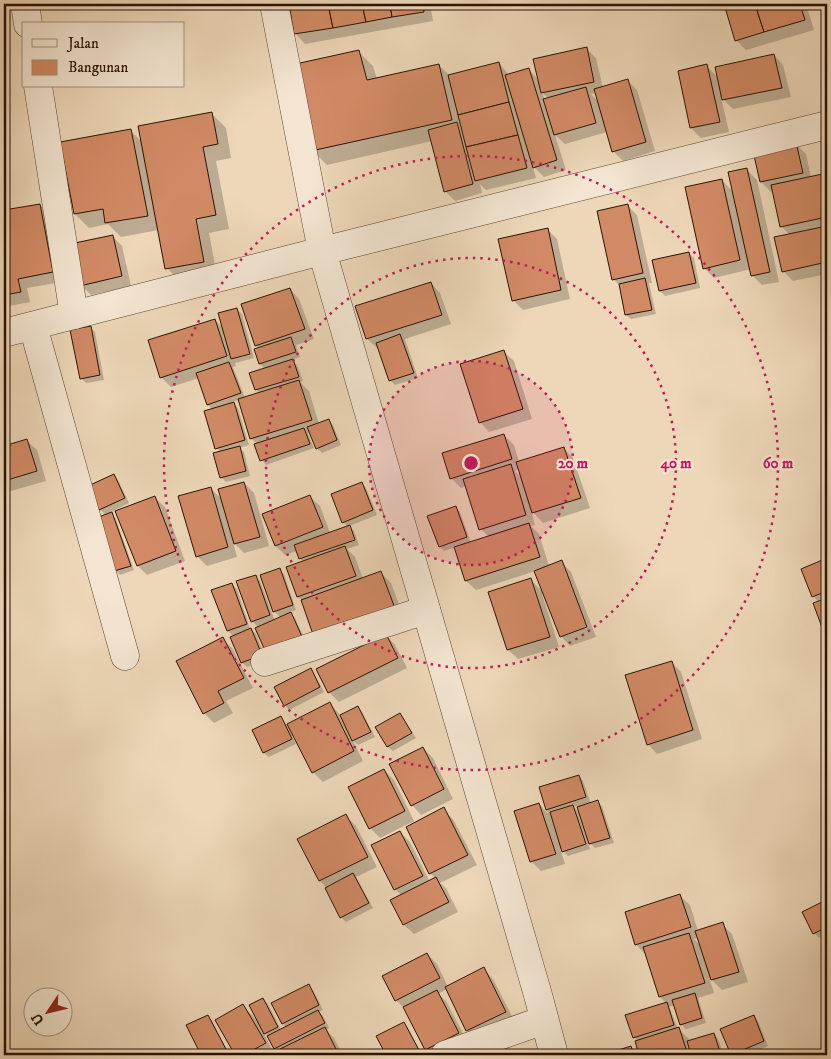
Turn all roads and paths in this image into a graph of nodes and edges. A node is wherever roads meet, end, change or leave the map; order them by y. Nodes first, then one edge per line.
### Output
1 (25, 4) edge
2 (274, 4) edge
3 (28, 22) edge
4 (38, 88) edge
5 (827, 125) edge
6 (322, 251) junction
7 (74, 315) junction
8 (32, 326) junction
9 (4, 333) edge
10 (426, 610) junction
11 (125, 656) dead end
12 (265, 662) dead end
13 (544, 1020) junction
14 (445, 1055) edge
15 (554, 1055) edge

1 - 3 street
2 - 6 street
4 - 7 street
5 - 6 street
6 - 7 street
6 - 10 street
7 - 8 street
8 - 9 street
8 - 11 street
10 - 12 street
10 - 13 street
13 - 14 street
13 - 15 street

